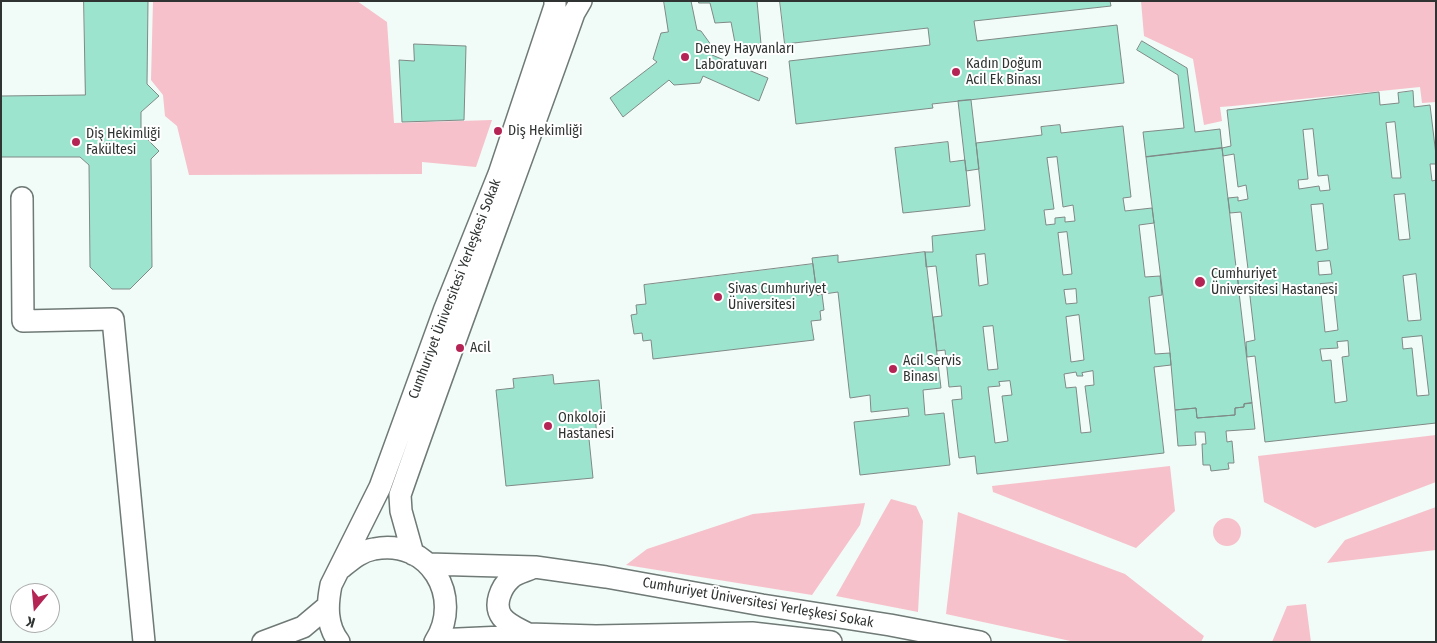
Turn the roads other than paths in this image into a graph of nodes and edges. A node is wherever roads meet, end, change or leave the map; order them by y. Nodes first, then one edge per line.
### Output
1 (556, 1) edge
2 (581, 1) edge
3 (22, 198) dead end
4 (421, 559) junction
5 (535, 567) junction
6 (340, 570) junction
7 (328, 606) junction
8 (528, 634) junction
9 (436, 641) edge
10 (144, 642) edge
11 (263, 642) edge
12 (339, 642) edge
13 (831, 642) edge
14 (980, 642) edge

1 - 6 street, Cumhuriyet Üniversitesi Yerleşkesi Sokak
2 - 4 street, Cumhuriyet Üniversitesi Yerleşkesi Sokak
3 - 10 street
4 - 5 street, Cumhuriyet Üniversitesi Yerleşkesi Sokak
4 - 6 street, Cumhuriyet Üniversitesi Yerleşkesi Sokak
4 - 9 street, Cumhuriyet Üniversitesi Yerleşkesi Sokak
5 - 8 street, Cumhuriyet Üniversitesi Yerleşkesi Sokak
5 - 14 street, Cumhuriyet Üniversitesi Yerleşkesi Sokak
6 - 7 street, Cumhuriyet Üniversitesi Yerleşkesi Sokak
7 - 11 street
7 - 12 street, Cumhuriyet Üniversitesi Yerleşkesi Sokak
8 - 9 street, Cumhuriyet Üniversitesi Yerleşkesi Sokak
8 - 13 street, Cumhuriyet Üniversitesi Yerleşkesi Sokak

